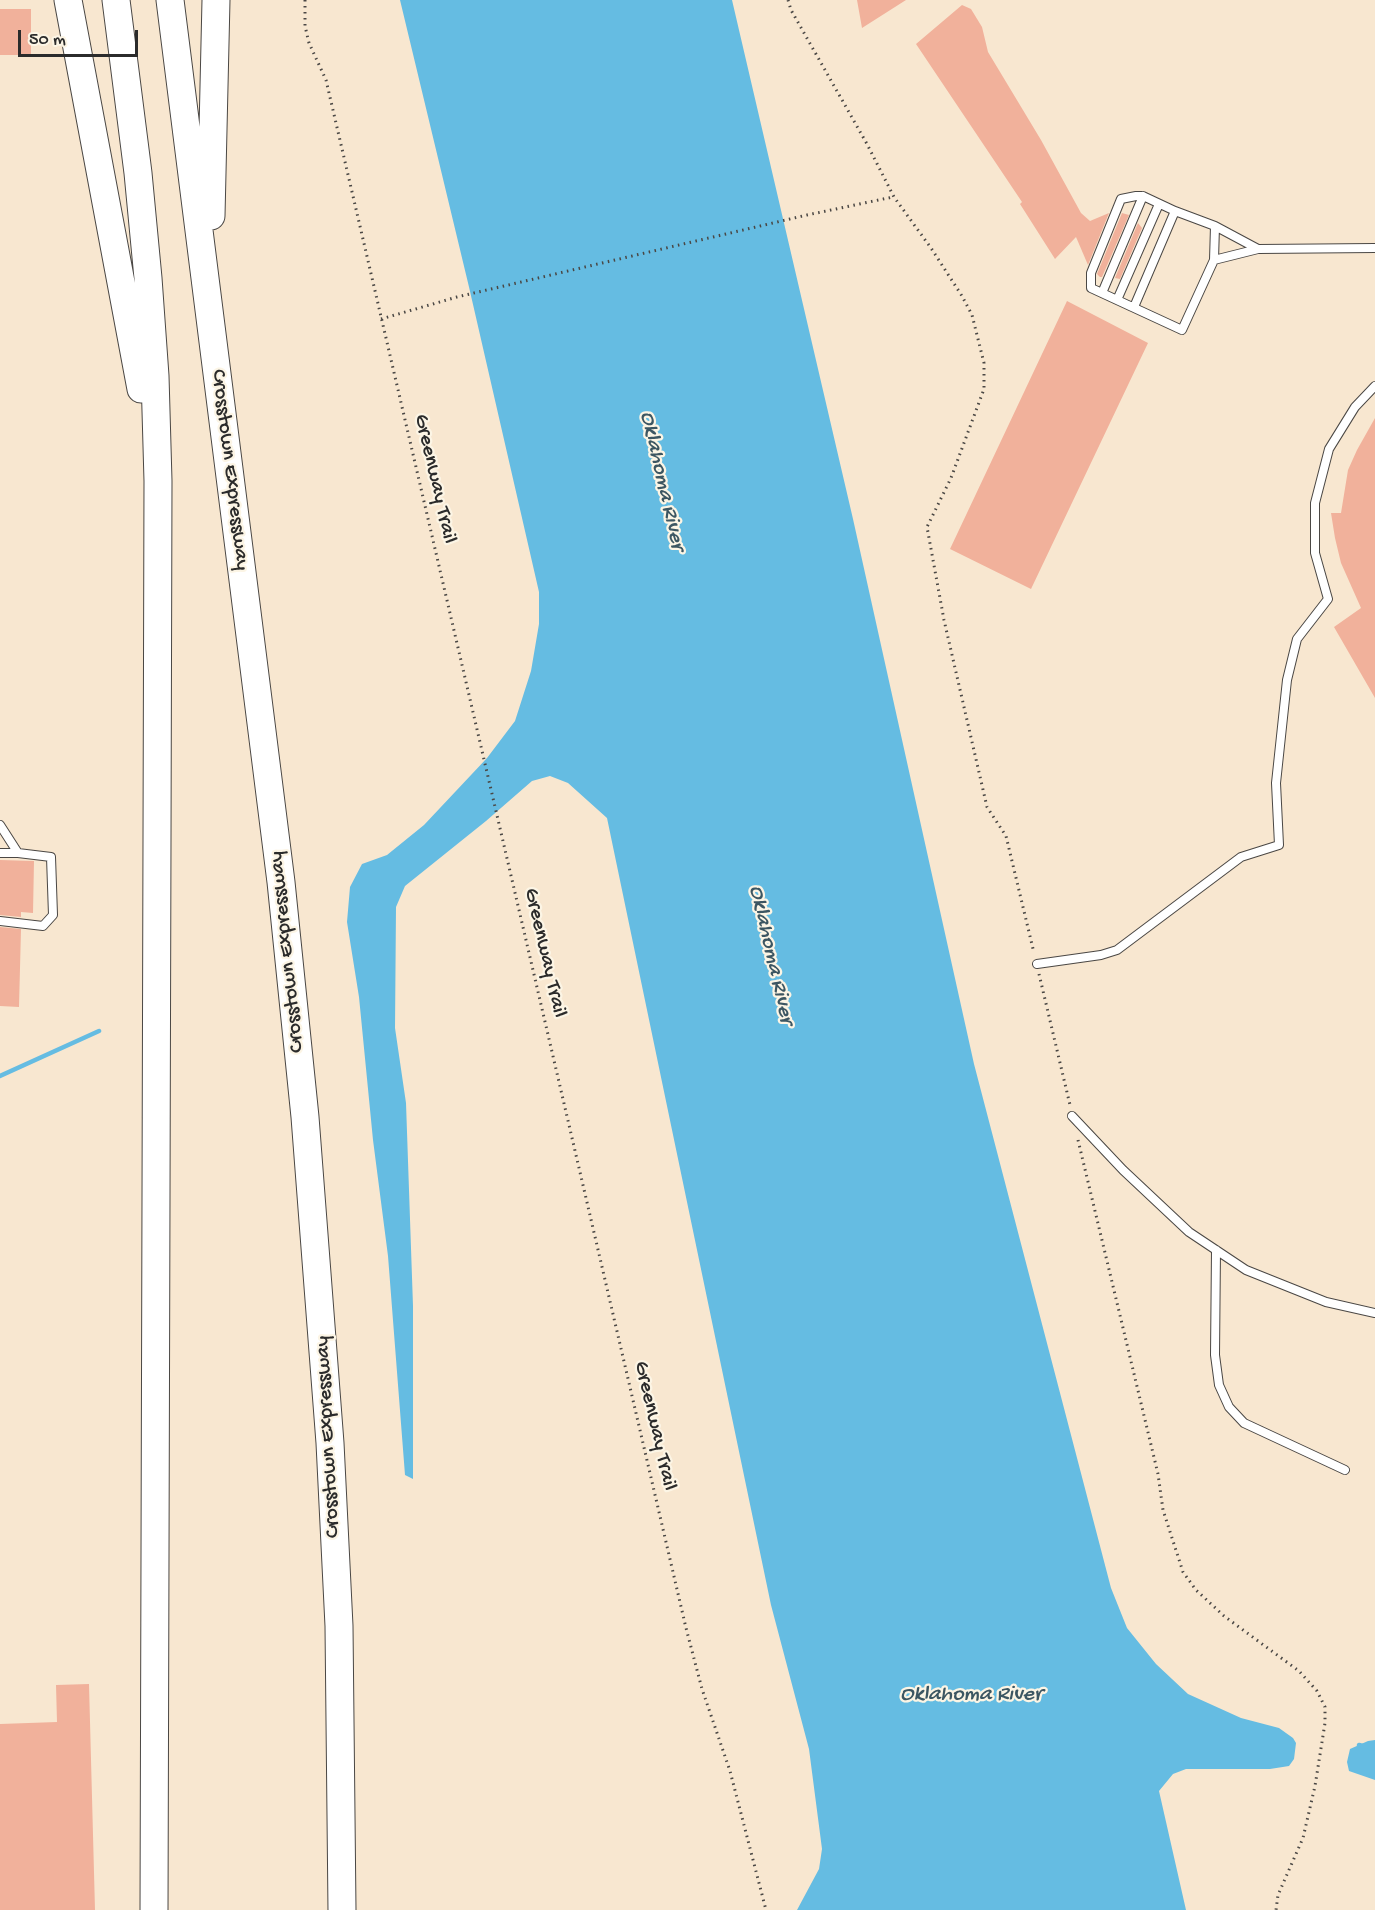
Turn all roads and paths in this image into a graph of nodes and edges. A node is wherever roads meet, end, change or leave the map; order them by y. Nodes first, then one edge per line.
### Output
1 (68, 0) edge
2 (116, 0) edge
3 (170, 0) edge
4 (216, 0) edge
5 (305, 0) edge
6 (1143, 196) junction
7 (894, 197) dead end
8 (1159, 204) junction
9 (1175, 211) junction
10 (1215, 226) junction
11 (1375, 248) edge
12 (1258, 249) junction
13 (1214, 260) junction
14 (1102, 293) junction
15 (1117, 300) junction
16 (1134, 307) junction
17 (209, 310) junction
18 (381, 319) junction
19 (1375, 386) edge
20 (158, 481) junction
21 (0, 825) edge
22 (0, 853) edge
23 (18, 853) junction
24 (0, 921) edge
25 (1037, 964) dead end
26 (1072, 1116) dead end
27 (1216, 1250) junction
28 (1375, 1313) edge
29 (1345, 1470) dead end
30 (154, 1910) edge
31 (342, 1910) edge
32 (766, 1910) edge

1 - 20 highway
2 - 20 highway
3 - 17 highway, Crosstown Expressway
4 - 17 highway
5 - 18 path, Greenway Trail
6 - 8 lane
6 - 14 lane
6 - 14 lane
7 - 18 path
8 - 9 lane
8 - 15 lane
9 - 10 lane
9 - 16 lane
10 - 12 lane
10 - 13 lane
11 - 12 lane
12 - 13 lane
13 - 16 lane
14 - 15 lane
15 - 16 lane
17 - 31 highway, Crosstown Expressway
18 - 32 path, Greenway Trail
19 - 25 lane
20 - 30 highway
21 - 23 lane
22 - 23 lane
23 - 24 lane
26 - 27 lane
27 - 28 lane
27 - 29 lane

